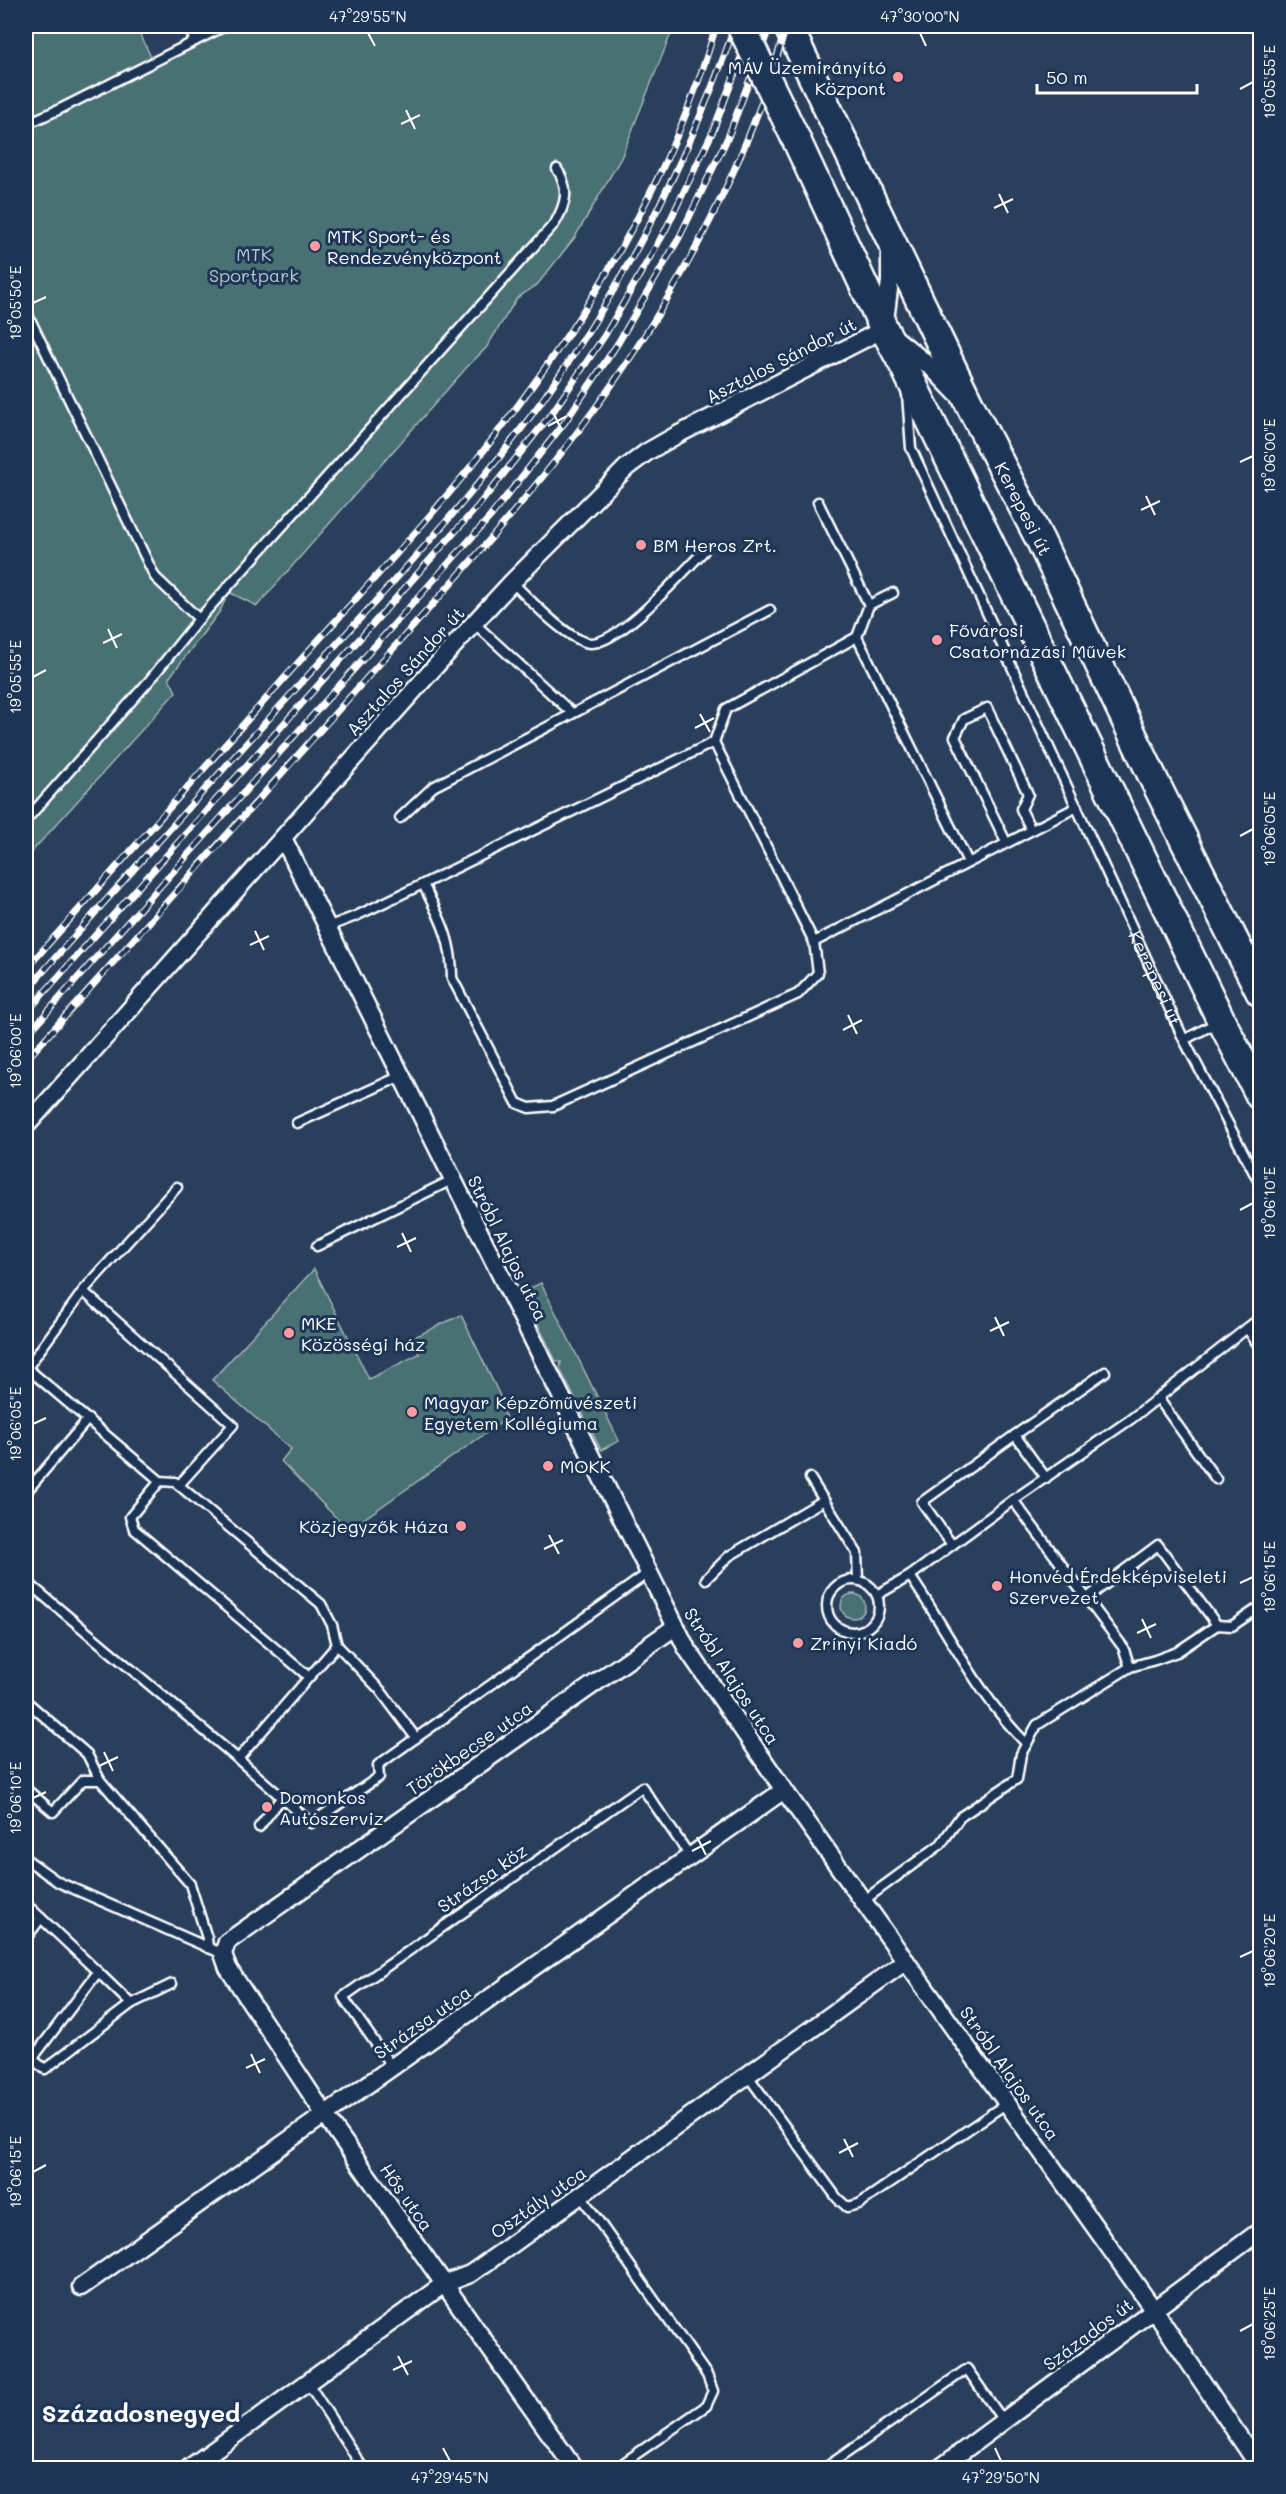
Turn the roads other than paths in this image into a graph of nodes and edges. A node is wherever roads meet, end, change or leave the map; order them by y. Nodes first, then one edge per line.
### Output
1 (188, 26) edge
2 (225, 26) edge
3 (741, 26) edge
4 (788, 26) edge
5 (195, 41) junction
6 (27, 125) edge
7 (557, 169) dead end
8 (890, 241) junction
9 (26, 311) edge
10 (884, 329) junction
11 (905, 368) junction
12 (971, 407) junction
13 (818, 502) dead end
14 (704, 551) dead end
15 (512, 582) junction
16 (893, 594) dead end
17 (869, 605) junction
18 (770, 610) dead end
19 (199, 619) junction
20 (474, 622) junction
21 (857, 637) junction
22 (572, 713) junction
23 (714, 742) junction
24 (1077, 807) junction
25 (400, 818) dead end
26 (26, 820) edge
27 (1031, 830) junction
28 (282, 838) junction
29 (1006, 843) junction
30 (968, 862) junction
31 (423, 884) junction
32 (327, 927) junction
33 (814, 942) junction
34 (1260, 944) edge
35 (1258, 987) edge
36 (1221, 1020) junction
37 (1184, 1040) junction
38 (401, 1076) junction
39 (1260, 1093) edge
40 (297, 1123) dead end
41 (26, 1126) edge
42 (453, 1180) junction
43 (1260, 1184) edge
44 (177, 1187) dead end
45 (317, 1246) dead end
46 (83, 1291) junction
47 (1260, 1318) edge
48 (1247, 1328) junction
49 (1260, 1348) edge
50 (26, 1369) edge
51 (1105, 1372) dead end
52 (1158, 1398) junction
53 (88, 1419) junction
54 (1015, 1435) junction
55 (810, 1478) dead end
56 (1046, 1478) junction
57 (1216, 1479) dead end
58 (160, 1481) junction
59 (179, 1485) junction
60 (26, 1492) edge
61 (824, 1500) junction
62 (1013, 1500) junction
63 (952, 1545) junction
64 (648, 1573) junction
65 (910, 1576) junction
66 (706, 1579) dead end
67 (858, 1580) junction
68 (26, 1581) edge
69 (877, 1595) junction
70 (1087, 1598) junction
71 (1260, 1607) edge
72 (1217, 1625) junction
73 (675, 1627) junction
74 (336, 1645) junction
75 (1130, 1667) junction
76 (309, 1677) junction
77 (26, 1701) edge
78 (416, 1738) junction
79 (1027, 1744) junction
80 (237, 1758) junction
81 (100, 1780) junction
82 (26, 1789) edge
83 (784, 1790) junction
84 (282, 1797) junction
85 (259, 1827) dead end
86 (690, 1856) junction
87 (26, 1859) edge
88 (863, 1901) junction
89 (26, 1904) edge
90 (40, 1918) junction
91 (26, 1938) edge
92 (219, 1948) junction
93 (906, 1961) junction
94 (98, 1972) junction
95 (172, 1984) dead end
96 (131, 2004) junction
97 (392, 2067) junction
98 (748, 2076) junction
99 (1007, 2103) junction
100 (325, 2115) junction
101 (580, 2196) junction
102 (1260, 2231) edge
103 (444, 2284) junction
104 (81, 2287) dead end
105 (1154, 2310) junction
106 (308, 2383) junction
107 (1004, 2422) junction
108 (1260, 2468) edge
109 (189, 2469) edge
110 (363, 2469) edge
111 (573, 2469) edge
112 (616, 2469) edge
113 (825, 2469) edge
114 (940, 2469) edge

1 - 5 lane
2 - 5 lane
3 - 10 main road, Kerepesi út, bridge
4 - 8 main road, Kerepesi út
5 - 6 lane
7 - 19 lane
8 - 10 street, Asztalos Sándor út
8 - 12 main road, Kerepesi út
9 - 19 lane
10 - 11 main road, Kerepesi út
10 - 12 street, Asztalos Sándor út
10 - 15 street, Asztalos Sándor út
11 - 24 lane, Kerepesi út
11 - 36 main road, Kerepesi út
12 - 35 main road, Kerepesi út
13 - 17 lane
14 - 15 lane
15 - 20 street, Asztalos Sándor út
16 - 17 lane
17 - 21 lane
18 - 22 lane
19 - 26 lane
20 - 22 lane
20 - 28 street, Asztalos Sándor út
21 - 23 lane
21 - 30 lane
22 - 25 lane
23 - 31 lane
23 - 33 lane
24 - 27 lane
24 - 37 lane, Kerepesi út
27 - 29 lane
27 - 29 lane
28 - 32 street, Stróbl Alajos utca
28 - 41 street, Asztalos Sándor út
29 - 30 lane
30 - 33 lane
31 - 32 lane
31 - 33 lane
32 - 38 street, Stróbl Alajos utca
34 - 35 lane
36 - 37 lane
36 - 39 main road, Kerepesi út
37 - 43 lane, Kerepesi út
38 - 40 lane
38 - 42 street, Stróbl Alajos utca
42 - 45 lane
42 - 64 street, Stróbl Alajos utca
44 - 46 lane
46 - 50 lane
46 - 59 lane
47 - 48 lane
48 - 49 lane
48 - 52 lane
50 - 53 lane
51 - 54 lane
52 - 56 lane
52 - 57 lane
53 - 58 lane
53 - 60 lane
54 - 56 lane
54 - 63 lane
55 - 61 lane
56 - 62 lane
58 - 59 lane
58 - 76 lane
59 - 74 lane
61 - 66 lane
61 - 67 lane
62 - 63 lane
62 - 70 lane
63 - 65 lane
64 - 73 street, Stróbl Alajos utca
64 - 78 lane
65 - 69 lane
65 - 79 lane
67 - 69 lane
67 - 69 lane
68 - 80 lane
70 - 72 lane
70 - 75 lane
71 - 72 lane
72 - 75 lane
73 - 83 street, Stróbl Alajos utca
73 - 92 street, Törökbecse utca
74 - 76 lane
74 - 78 lane
75 - 79 lane
76 - 80 lane
77 - 81 lane
78 - 84 lane
79 - 88 lane
80 - 84 lane
81 - 82 lane
81 - 92 lane
83 - 86 street, Strázsa utca
83 - 88 street, Stróbl Alajos utca
84 - 85 lane
86 - 97 street, Strázsa utca
86 - 97 lane, Strázsa köz
87 - 92 lane
88 - 93 street, Stróbl Alajos utca
89 - 90 lane
90 - 91 lane
90 - 94 lane
92 - 100 street, Hős utca
93 - 98 street, Osztály utca
93 - 99 street, Stróbl Alajos utca
94 - 96 lane
94 - 96 lane
95 - 96 lane
97 - 100 street, Strázsa utca
98 - 99 lane
98 - 101 street, Osztály utca
99 - 105 street, Stróbl Alajos utca
100 - 103 street, Hős utca
100 - 104 street, Strázsa utca
101 - 103 street, Osztály utca
101 - 112 lane
102 - 105 street, Százados út
103 - 106 street, Osztály utca
103 - 111 street, Hős utca
105 - 107 street, Százados út
105 - 108 street, Stróbl Alajos utca
106 - 109 street, Osztály utca
106 - 110 lane
107 - 113 lane
107 - 114 street, Százados út

